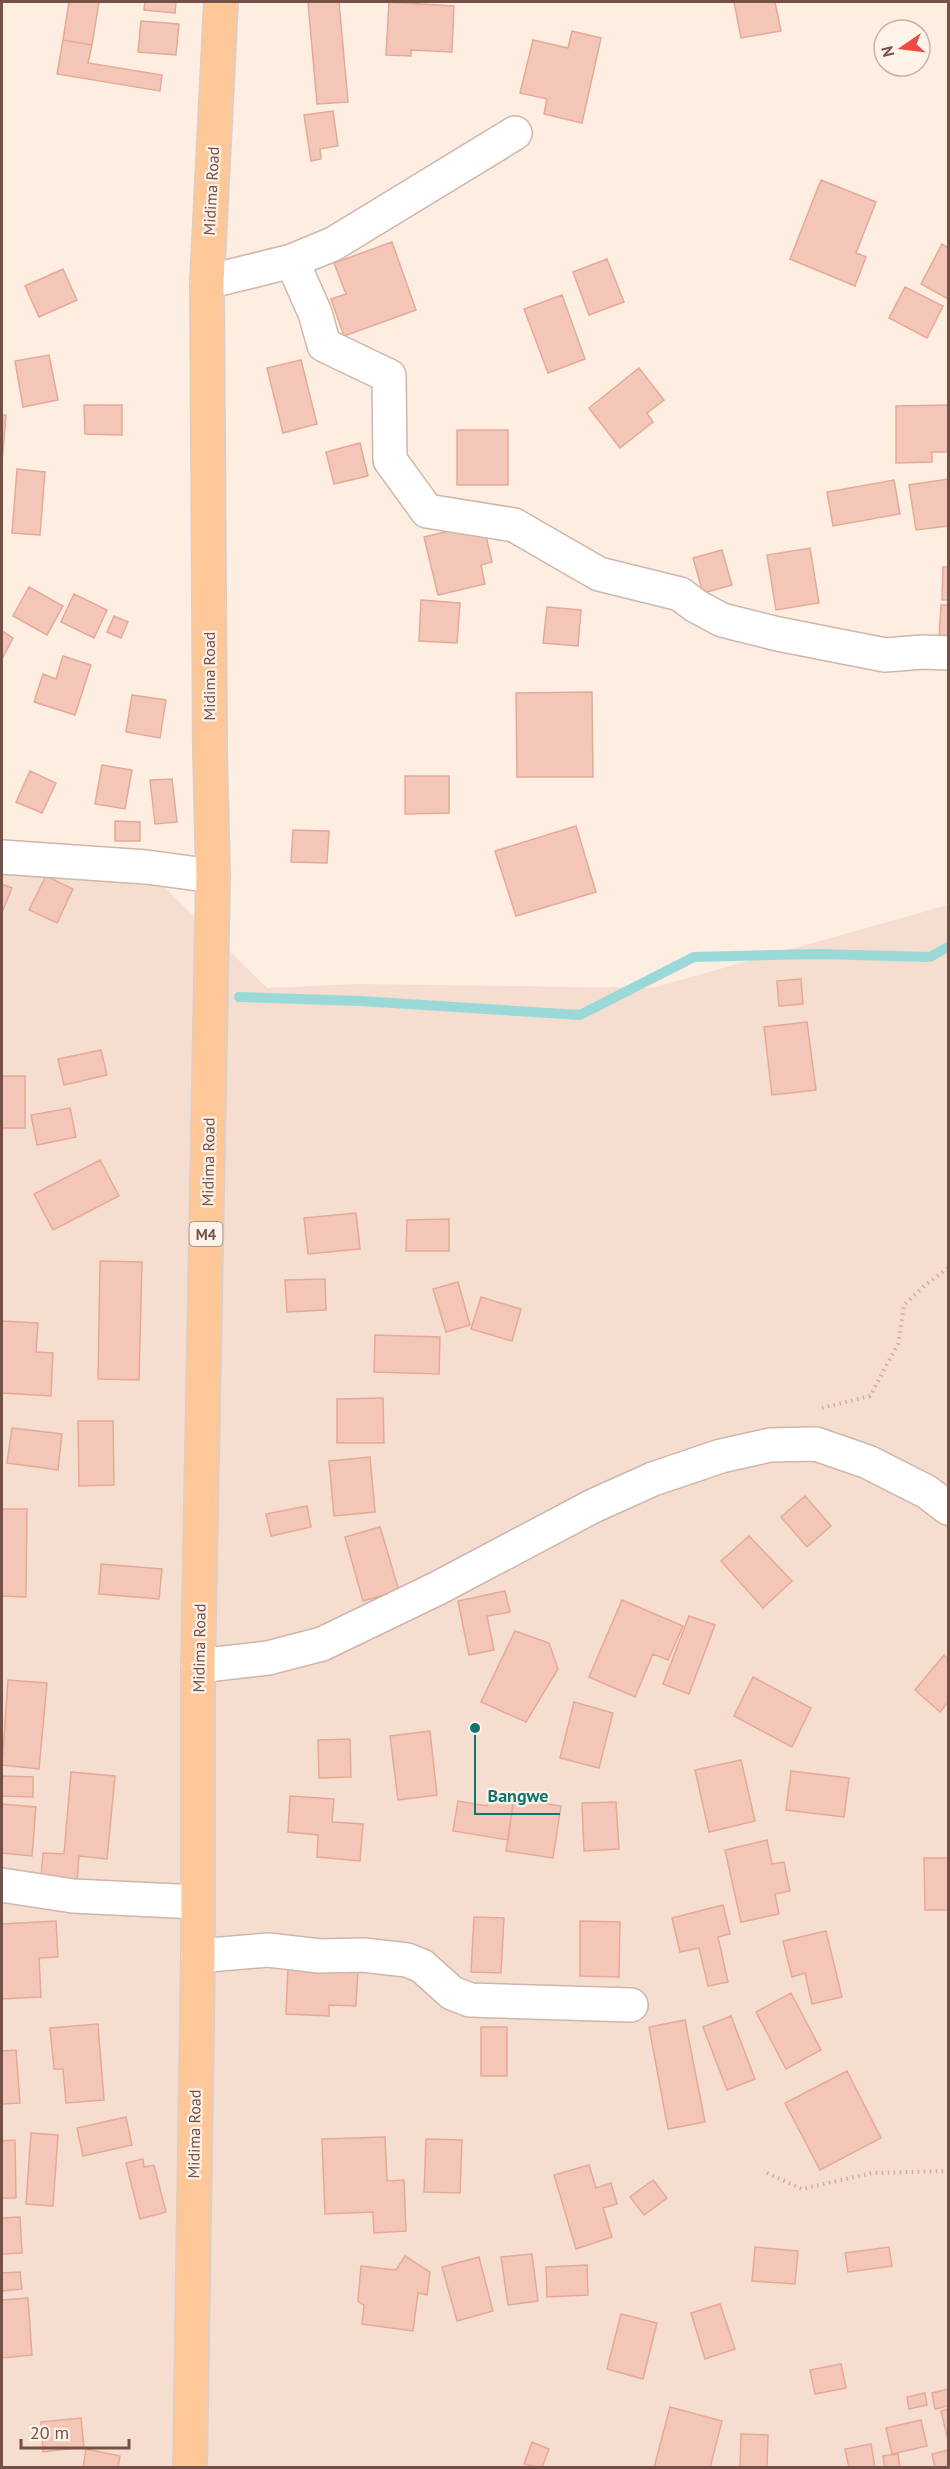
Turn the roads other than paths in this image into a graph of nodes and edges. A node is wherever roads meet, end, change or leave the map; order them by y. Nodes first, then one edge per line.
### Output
1 (221, 2) edge
2 (515, 134) dead end
3 (292, 261) junction
4 (207, 282) junction
5 (948, 653) edge
6 (2, 857) edge
7 (213, 876) junction
8 (948, 1508) edge
9 (198, 1666) junction
10 (2, 1885) edge
11 (197, 1902) junction
12 (198, 1956) junction
13 (631, 2005) dead end
14 (190, 2468) edge

1 - 4 main road, Midima Road / M4
2 - 3 street
3 - 4 street
3 - 5 street
4 - 7 main road, Midima Road / M4
6 - 7 street
7 - 9 main road, Midima Road / M4
8 - 9 street
9 - 11 main road, Midima Road / M4
10 - 11 street
11 - 12 main road, Midima Road / M4
12 - 13 street
12 - 14 main road, Midima Road / M4

